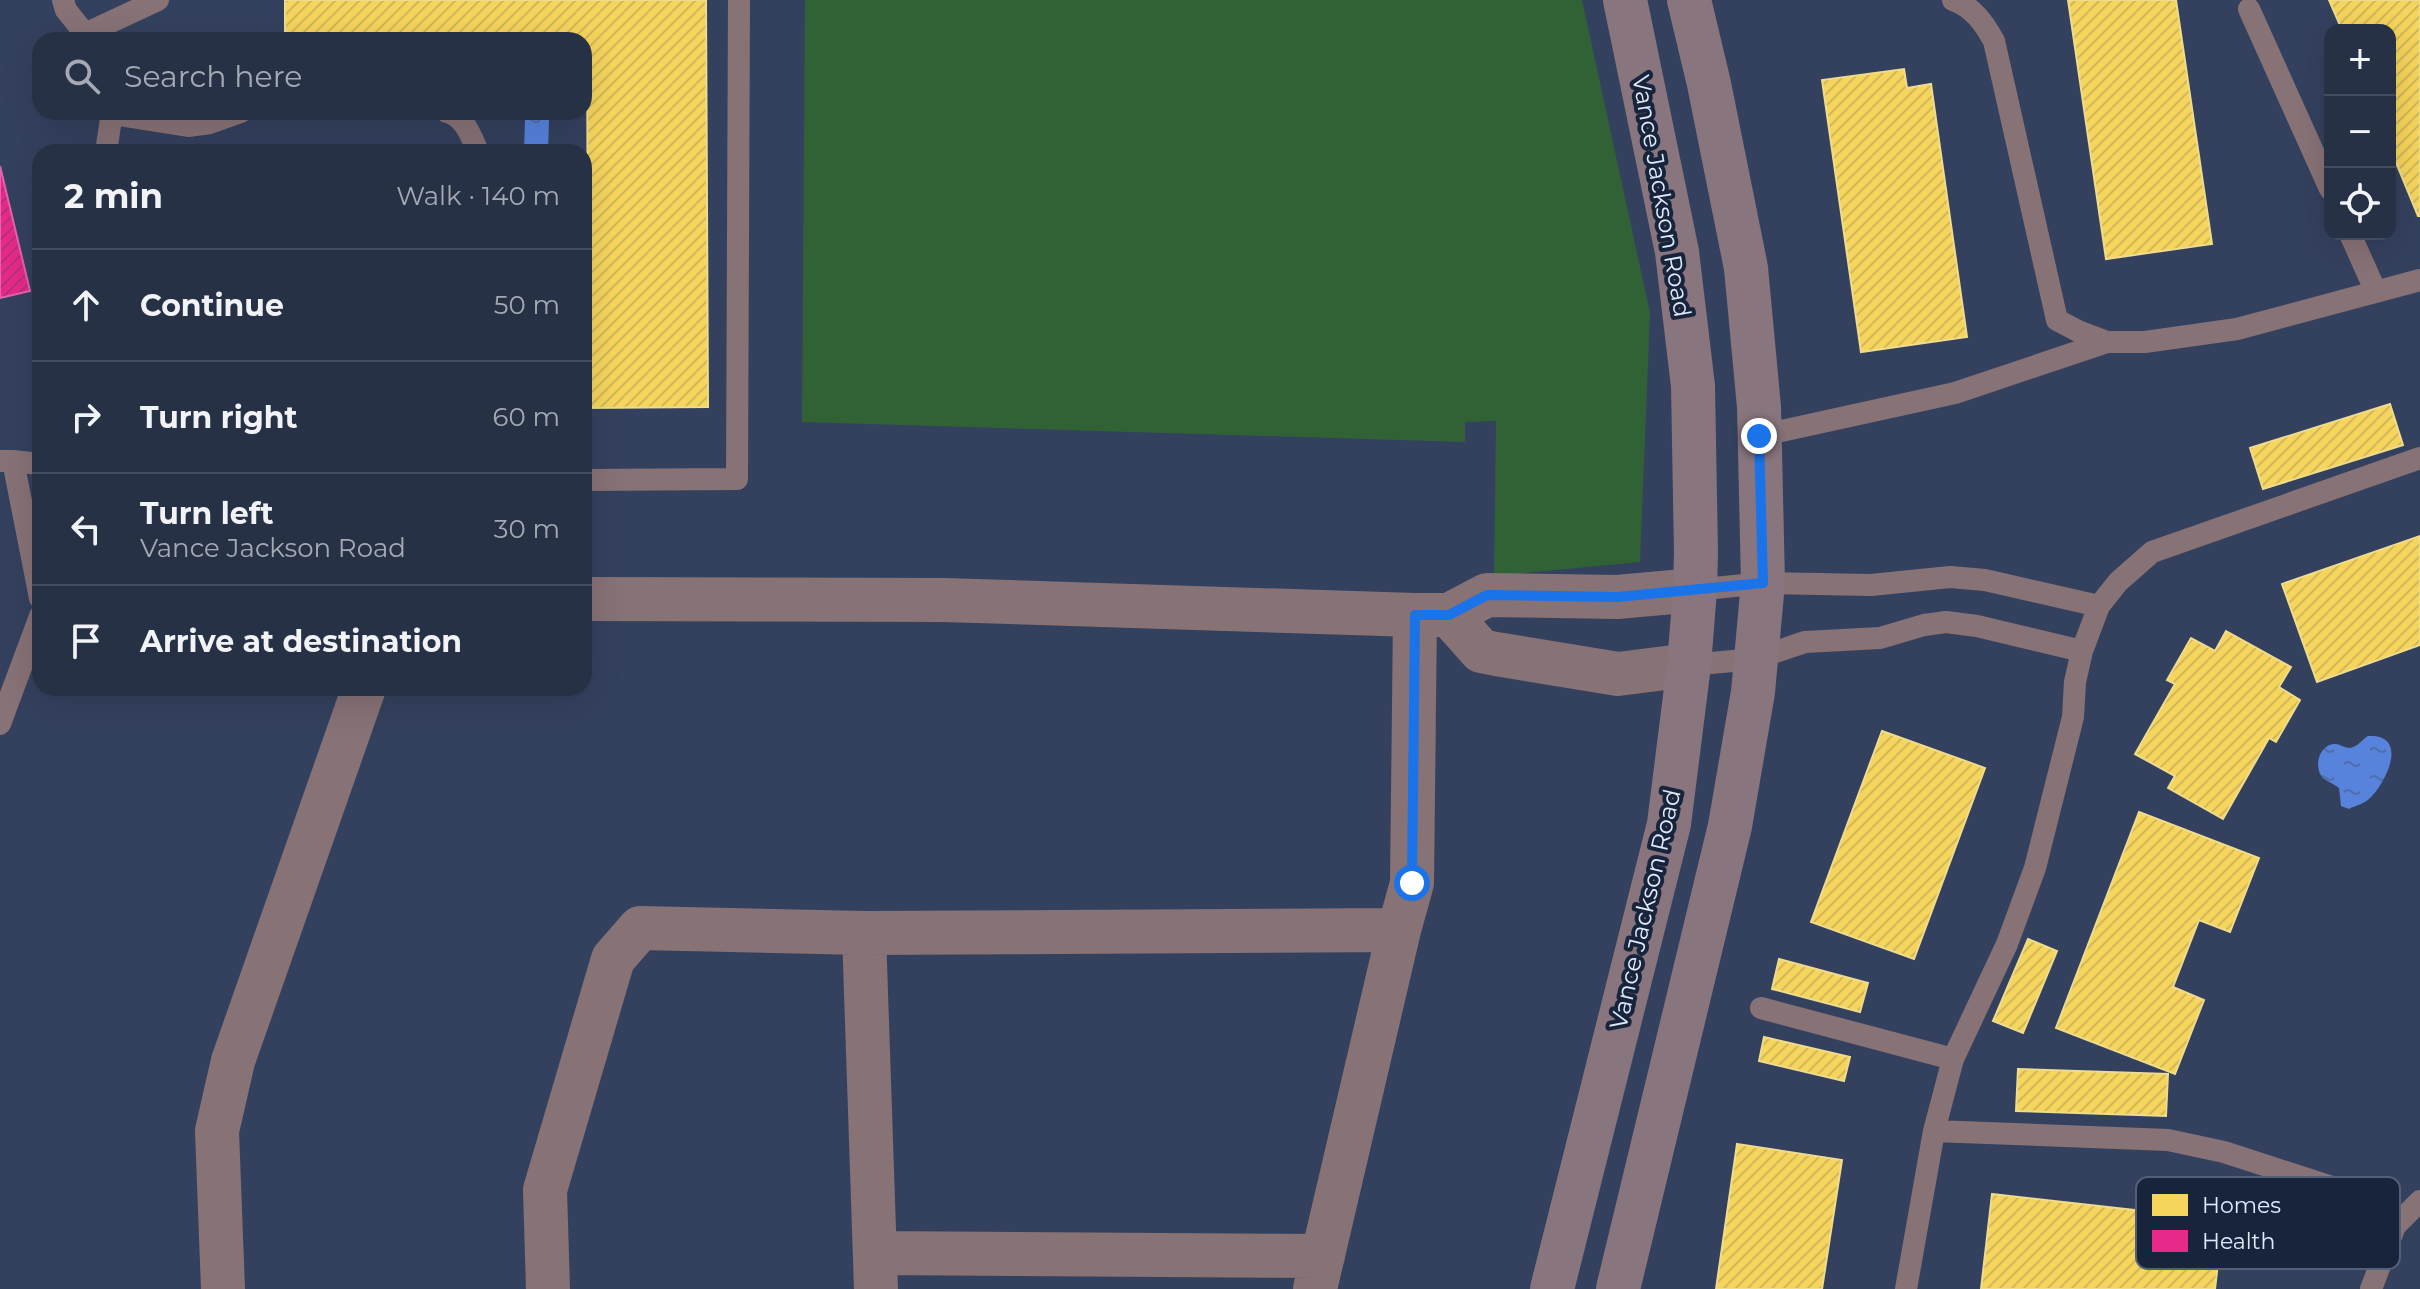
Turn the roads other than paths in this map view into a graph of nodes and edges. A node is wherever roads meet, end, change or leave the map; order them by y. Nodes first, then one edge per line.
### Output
1 (63, 0) edge
2 (158, 0) edge
3 (739, 0) edge
4 (1625, 0) edge
5 (1689, 0) edge
6 (1953, 0) edge
7 (2249, 9) dead end
8 (84, 32) edge
9 (97, 32) edge
10 (111, 120) edge
11 (153, 120) edge
12 (218, 120) edge
13 (461, 120) edge
14 (107, 144) edge
15 (475, 144) edge
16 (2324, 176) edge
17 (2353, 240) edge
18 (2420, 280) edge
19 (2376, 292) junction
20 (2107, 342) junction
21 (1759, 436) junction
22 (2420, 458) edge
23 (6, 461) edge
24 (32, 463) edge
25 (592, 480) edge
26 (32, 566) edge
27 (1763, 583) junction
28 (1695, 590) junction
29 (1547, 597) junction
30 (592, 599) edge
31 (2099, 606) junction
32 (1432, 615) junction
33 (32, 638) edge
34 (2082, 651) junction
35 (1755, 659) junction
36 (1545, 663) junction
37 (1689, 665) junction
38 (361, 696) edge
39 (0, 724) edge
40 (1399, 930) junction
41 (864, 933) junction
42 (1761, 1008) dead end
43 (1953, 1059) junction
44 (1934, 1131) junction
45 (2301, 1177) edge
46 (2420, 1201) edge
47 (2400, 1221) edge
48 (2379, 1269) edge
49 (876, 1271) edge
50 (1319, 1272) edge
51 (223, 1289) edge
52 (548, 1289) edge
53 (1552, 1289) edge
54 (1618, 1289) edge
55 (1906, 1289) edge
56 (2371, 1289) edge

1 - 8 lane
2 - 9 lane
3 - 25 lane
4 - 28 main road, Vance Jackson Road
5 - 21 main road
6 - 20 lane
7 - 16 lane
10 - 14 lane
11 - 12 lane
13 - 15 lane
17 - 19 lane
18 - 19 lane
19 - 20 lane
20 - 21 lane
21 - 27 main road
22 - 31 lane
23 - 24 lane
23 - 26 lane
27 - 28 lane
27 - 31 lane
27 - 35 main road
28 - 29 street
28 - 37 main road, Vance Jackson Road
29 - 32 street
29 - 36 street
30 - 32 street
31 - 34 lane
32 - 36 street
32 - 40 street
33 - 39 lane
34 - 35 lane
34 - 43 lane
35 - 37 lane
35 - 54 main road
36 - 37 street
37 - 53 main road, Vance Jackson Road
38 - 51 street
40 - 41 street
40 - 50 street
41 - 49 street
41 - 52 street
42 - 43 lane
43 - 44 lane
44 - 45 lane
44 - 55 lane
46 - 47 lane
48 - 56 lane
49 - 50 street

